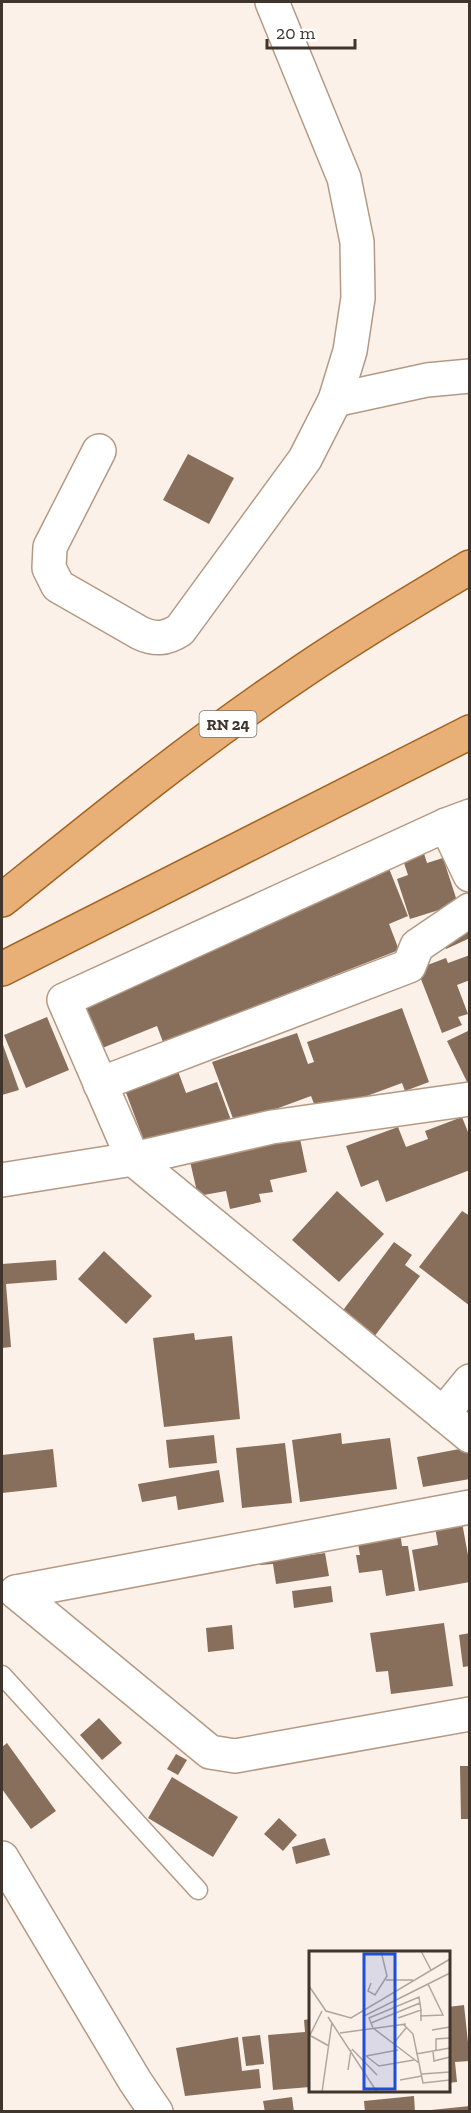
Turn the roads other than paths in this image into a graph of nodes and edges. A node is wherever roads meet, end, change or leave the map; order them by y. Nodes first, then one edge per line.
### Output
1 (272, 2) edge
2 (470, 375) edge
3 (335, 400) junction
4 (99, 451) dead end
5 (470, 567) edge
6 (470, 732) edge
7 (458, 820) edge
8 (470, 875) edge
9 (2, 900) edge
10 (470, 910) edge
11 (2, 969) edge
12 (100, 1084) junction
13 (470, 1099) edge
14 (133, 1159) junction
15 (2, 1180) edge
16 (470, 1381) edge
17 (443, 1414) junction
18 (470, 1436) edge
19 (470, 1507) edge
20 (2, 1675) edge
21 (470, 1714) edge
22 (2, 1858) edge
23 (198, 1890) dead end
24 (156, 2112) edge

1 - 3 street
2 - 3 street
3 - 4 street
5 - 9 main road, RN 24
6 - 11 main road
7 - 8 street
7 - 12 street
10 - 12 street
12 - 14 street
13 - 14 street
14 - 15 street
14 - 17 street
16 - 17 street
17 - 18 street
19 - 21 street
20 - 23 lane
22 - 24 street

